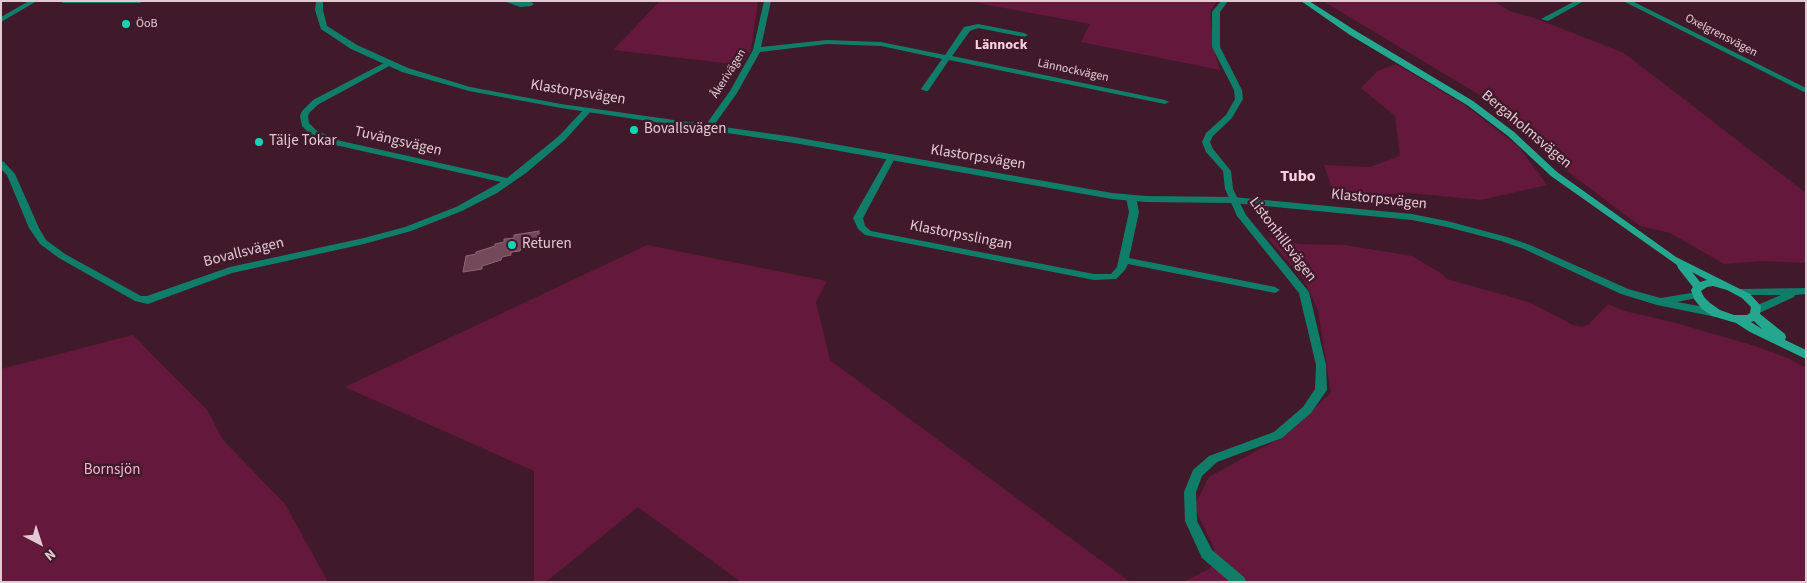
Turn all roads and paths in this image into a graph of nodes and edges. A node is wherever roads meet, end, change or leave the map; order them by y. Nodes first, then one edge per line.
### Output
1 (34, 1) edge
2 (62, 1) edge
3 (140, 1) edge
4 (320, 1) edge
5 (507, 1) edge
6 (768, 1) edge
7 (1225, 1) edge
8 (1304, 1) edge
9 (1581, 1) edge
10 (1626, 1) edge
11 (531, 4) dead end
12 (1545, 19) dead end
13 (1, 20) edge
14 (1024, 35) dead end
15 (757, 50) junction
16 (947, 56) junction
17 (389, 64) junction
18 (925, 89) dead end
19 (1806, 91) edge
20 (1165, 102) dead end
21 (588, 110) junction
22 (709, 126) junction
23 (891, 158) junction
24 (1, 164) edge
25 (509, 181) junction
26 (1131, 198) junction
27 (1233, 200) junction
28 (1673, 259) junction
29 (1124, 260) junction
30 (1725, 285) junction
31 (1275, 290) dead end
32 (1697, 291) junction
33 (1803, 291) edge
34 (1742, 292) junction
35 (1657, 301) junction
36 (1756, 312) junction
37 (1716, 313) junction
38 (1740, 320) junction
39 (1806, 355) edge
40 (1240, 582) edge

1 - 13 street
2 - 3 street
4 - 17 street, Klastorpsvägen
5 - 11 street
6 - 15 street, Åkerivägen
7 - 27 street, Listonhillsvägen
8 - 28 main road, Bergaholmsvägen
9 - 12 street
10 - 19 street, Oxelgrensvägen
14 - 16 street
15 - 16 street, Lännockvägen
15 - 22 street, Åkerivägen
16 - 18 street
16 - 20 street, Lännockvägen
17 - 21 street, Klastorpsvägen
17 - 25 street, Tuvängsvägen
21 - 22 street, Klastorpsvägen
21 - 25 street, Bovallsvägen
22 - 23 street, Klastorpsvägen
23 - 26 street, Klastorpsvägen
23 - 29 street, Klastorpsslingan
24 - 25 street, Bovallsvägen
26 - 27 street, Klastorpsvägen
26 - 29 street
27 - 35 street, Klastorpsvägen
27 - 40 street, Listonhillsvägen
28 - 30 main road, Bergaholmsvägen
28 - 32 main road, Bergaholmsvägen
29 - 31 street
30 - 32 main road, Bergaholmsvägen
30 - 34 main road, Bergaholmsvägen
32 - 35 street, Klastorpsvägen
32 - 37 main road, Bergaholmsvägen
33 - 34 street
33 - 36 street
34 - 36 main road, Bergaholmsvägen
35 - 37 street, Klastorpsvägen
36 - 38 main road
36 - 39 main road, Bergaholmsvägen
37 - 38 main road, Bergaholmsvägen
38 - 39 main road, Bergaholmsvägen

